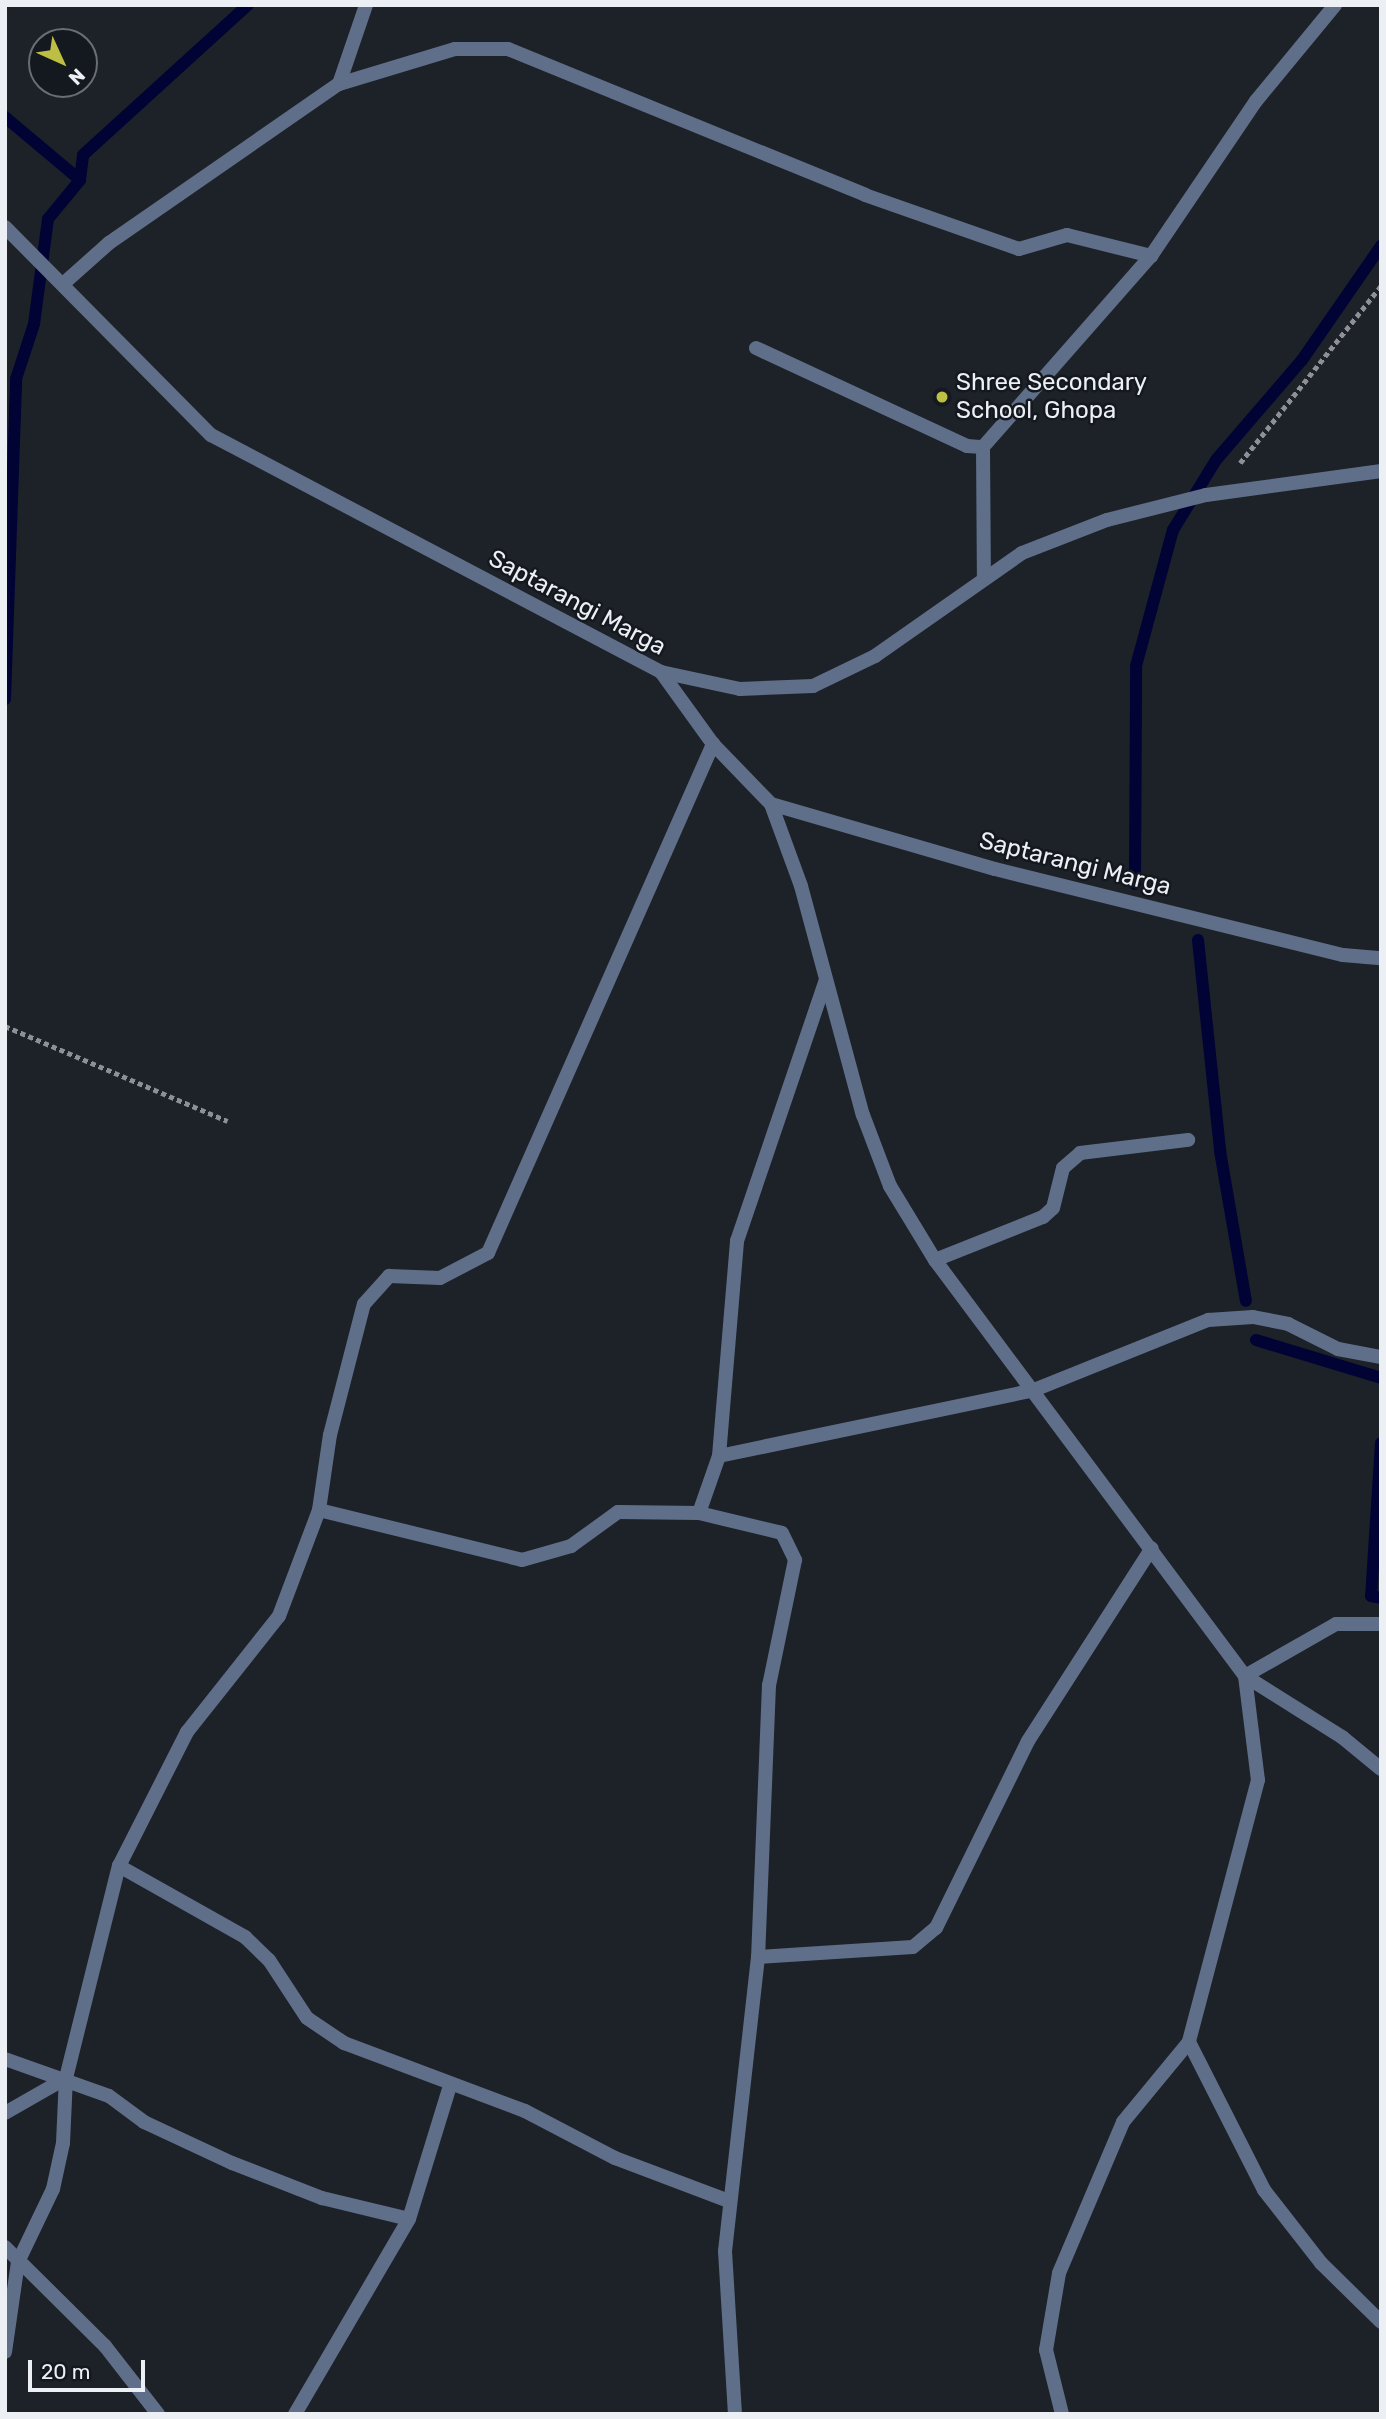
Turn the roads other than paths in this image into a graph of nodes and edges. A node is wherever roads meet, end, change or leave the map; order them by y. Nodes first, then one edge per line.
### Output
1 (366, 5) edge
2 (1335, 5) edge
3 (339, 85) junction
4 (6, 229) edge
5 (1151, 256) junction
6 (63, 284) junction
7 (756, 348) dead end
8 (983, 447) junction
9 (1381, 471) edge
10 (984, 576) junction
11 (661, 672) junction
12 (713, 744) junction
13 (771, 804) junction
14 (1381, 958) edge
15 (825, 982) junction
16 (1188, 1140) dead end
17 (935, 1260) junction
18 (1381, 1357) edge
19 (1034, 1390) junction
20 (719, 1456) junction
21 (318, 1510) junction
22 (699, 1513) junction
23 (1152, 1548) junction
24 (1381, 1624) edge
25 (1245, 1676) junction
26 (1381, 1769) edge
27 (119, 1866) junction
28 (758, 1957) junction
29 (1189, 2042) junction
30 (5, 2059) edge
31 (66, 2078) junction
32 (450, 2085) junction
33 (5, 2113) edge
34 (729, 2201) junction
35 (409, 2219) junction
36 (5, 2247) edge
37 (18, 2262) junction
38 (1381, 2322) edge
39 (5, 2352) edge
40 (158, 2414) edge
41 (295, 2414) edge
42 (735, 2414) edge
43 (1062, 2414) edge

1 - 3 street
2 - 5 street
3 - 5 street
3 - 6 street
4 - 6 street, Saptarangi Marga
5 - 8 street
6 - 11 street, Saptarangi Marga
7 - 8 street
8 - 10 street
9 - 10 street
10 - 11 street
11 - 12 street, Saptarangi Marga
12 - 13 street, Saptarangi Marga
12 - 21 street
13 - 14 street, Saptarangi Marga
13 - 15 street
15 - 17 street
15 - 20 street
16 - 17 street
17 - 19 street
18 - 19 street
19 - 20 street
19 - 23 street
20 - 22 street
21 - 22 street
21 - 27 street
22 - 28 street
23 - 25 street
23 - 28 street
24 - 25 street
25 - 26 street
25 - 29 street
27 - 31 street
27 - 32 street
28 - 34 street
29 - 38 street
29 - 43 street
30 - 31 street
31 - 33 street
31 - 35 street
31 - 37 street
32 - 34 street
32 - 35 street
34 - 42 street
35 - 41 street
36 - 37 street
37 - 39 street
37 - 40 street

